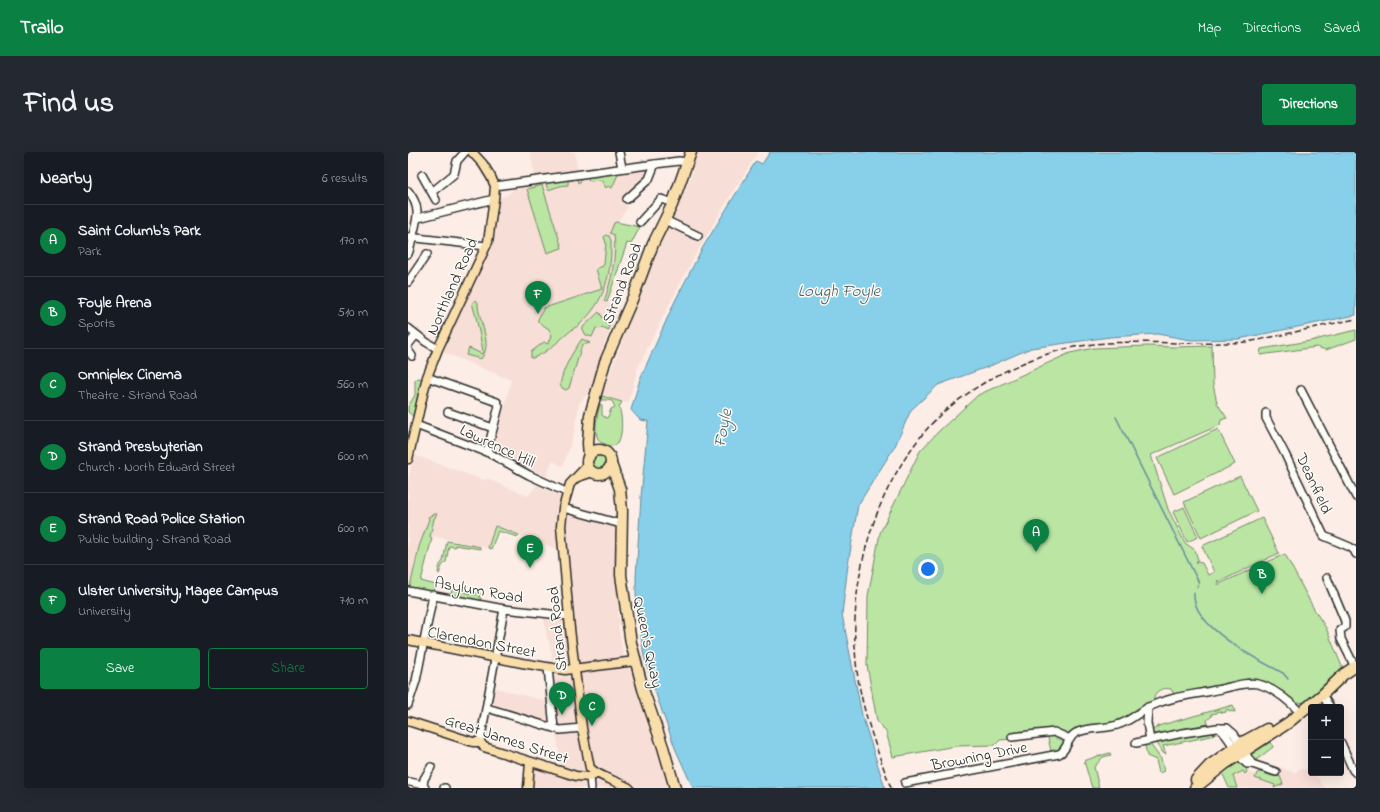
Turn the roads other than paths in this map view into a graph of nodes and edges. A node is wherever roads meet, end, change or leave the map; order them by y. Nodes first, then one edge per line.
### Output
1 (465, 152) edge
2 (472, 152) edge
3 (619, 152) edge
4 (691, 152) edge
5 (688, 162) junction
6 (655, 164) junction
7 (622, 168) junction
8 (422, 175) dead end
9 (495, 186) junction
10 (408, 191) edge
11 (432, 192) junction
12 (494, 199) junction
13 (627, 199) dead end
14 (436, 200) dead end
15 (673, 203) junction
16 (418, 218) junction
17 (665, 220) junction
18 (640, 222) dead end
19 (698, 236) dead end
20 (410, 237) edge
21 (486, 246) junction
22 (408, 254) edge
23 (427, 254) dead end
24 (408, 282) edge
25 (408, 328) edge
26 (416, 335) junction
27 (408, 345) edge
28 (438, 349) junction
29 (427, 377) junction
30 (1301, 390) dead end
31 (448, 412) dead end
32 (1266, 413) dead end
33 (416, 425) junction
34 (493, 428) junction
35 (588, 428) junction
36 (600, 450) junction
37 (487, 452) junction
38 (408, 459) edge
39 (611, 464) junction
40 (592, 467) junction
41 (568, 493) junction
42 (1356, 497) edge
43 (620, 498) junction
44 (563, 508) junction
45 (621, 524) junction
46 (1355, 551) edge
47 (1327, 578) dead end
48 (408, 591) edge
49 (433, 596) junction
50 (504, 609) junction
51 (569, 616) junction
52 (408, 640) edge
53 (424, 644) junction
54 (496, 658) junction
55 (636, 661) junction
56 (1356, 667) edge
57 (548, 668) junction
58 (575, 670) junction
59 (1322, 695) junction
60 (1328, 704) edge
61 (408, 705) edge
62 (1148, 707) junction
63 (487, 708) junction
64 (1299, 714) junction
65 (408, 721) edge
66 (554, 728) junction
67 (582, 728) junction
68 (1012, 737) dead end
69 (1070, 739) junction
70 (1150, 740) junction
71 (480, 742) junction
72 (1136, 743) dead end
73 (1240, 749) junction
74 (1344, 750) edge
75 (530, 762) junction
76 (431, 767) dead end
77 (590, 768) junction
78 (1276, 772) dead end
79 (1356, 773) edge
80 (593, 776) junction
81 (581, 777) junction
82 (921, 780) junction
83 (410, 782) dead end
84 (905, 783) dead end
85 (424, 787) edge
86 (528, 788) edge
87 (591, 788) edge
88 (629, 788) edge
89 (675, 788) edge
90 (923, 788) edge
91 (1189, 788) edge
92 (1195, 788) edge

1 - 11 street
2 - 9 main road
3 - 7 street
4 - 5 highway, Strand Road
5 - 6 street
5 - 15 highway, Strand Road
6 - 7 street
6 - 13 street
7 - 9 street
8 - 11 street
9 - 12 main road, Northland Road
10 - 16 street
11 - 14 street
12 - 16 street
12 - 21 main road, Northland Road
15 - 17 highway, Strand Road
15 - 18 street
16 - 20 street
17 - 19 street
17 - 35 highway, Strand Road
20 - 21 street
20 - 22 street
21 - 28 main road, Northland Road
23 - 24 street
25 - 26 street
26 - 27 street
26 - 28 street
28 - 29 main road, Northland Road
29 - 33 main road, Northland Road
29 - 34 street
30 - 42 street, Deanfield
31 - 34 street
32 - 46 street, Deanfield
33 - 37 street, Lawrence Hill
33 - 38 main road, Northland Road
34 - 37 street
35 - 36 highway
35 - 40 highway, Strand Road
36 - 39 highway
36 - 40 highway
37 - 41 street, Lawrence Hill
39 - 40 highway
39 - 43 highway, Queen's Quay
40 - 41 main road, Strand Road
40 - 43 highway, Queen's Quay
41 - 44 main road, Strand Road
43 - 45 highway, Queen's Quay
44 - 45 street
44 - 51 main road, Strand Road
45 - 55 highway, Queen's Quay
47 - 56 street
48 - 49 street, Asylum Road
49 - 50 street, Asylum Road
49 - 53 street
50 - 51 street, Asylum Road
50 - 54 street
51 - 58 main road, Strand Road
52 - 53 main road, Clarendon Street
53 - 54 main road, Clarendon Street
53 - 61 street
54 - 57 main road, Clarendon Street
54 - 63 street
55 - 58 main road, Clarendon Street
55 - 89 highway, Queen's Quay
56 - 59 highway
57 - 58 main road, Clarendon Street
57 - 66 street
58 - 67 main road, Strand Road
59 - 60 street
59 - 64 highway
62 - 64 street
62 - 69 street
62 - 70 street
63 - 66 street
63 - 71 street
64 - 73 highway
64 - 73 highway
65 - 71 main road, Great James Street
66 - 67 street
67 - 77 main road, Strand Road
68 - 69 street
69 - 82 street, Browning Drive
70 - 72 street
70 - 73 street
71 - 75 main road, Great James Street
73 - 78 street
73 - 91 highway
73 - 92 highway
74 - 79 street
75 - 81 main road, Great James Street
75 - 86 main road
76 - 85 street
77 - 80 main road
77 - 81 main road
80 - 81 main road, Great James Street
80 - 87 street
80 - 88 main road
82 - 84 street, Browning Drive
82 - 90 street
83 - 85 street

